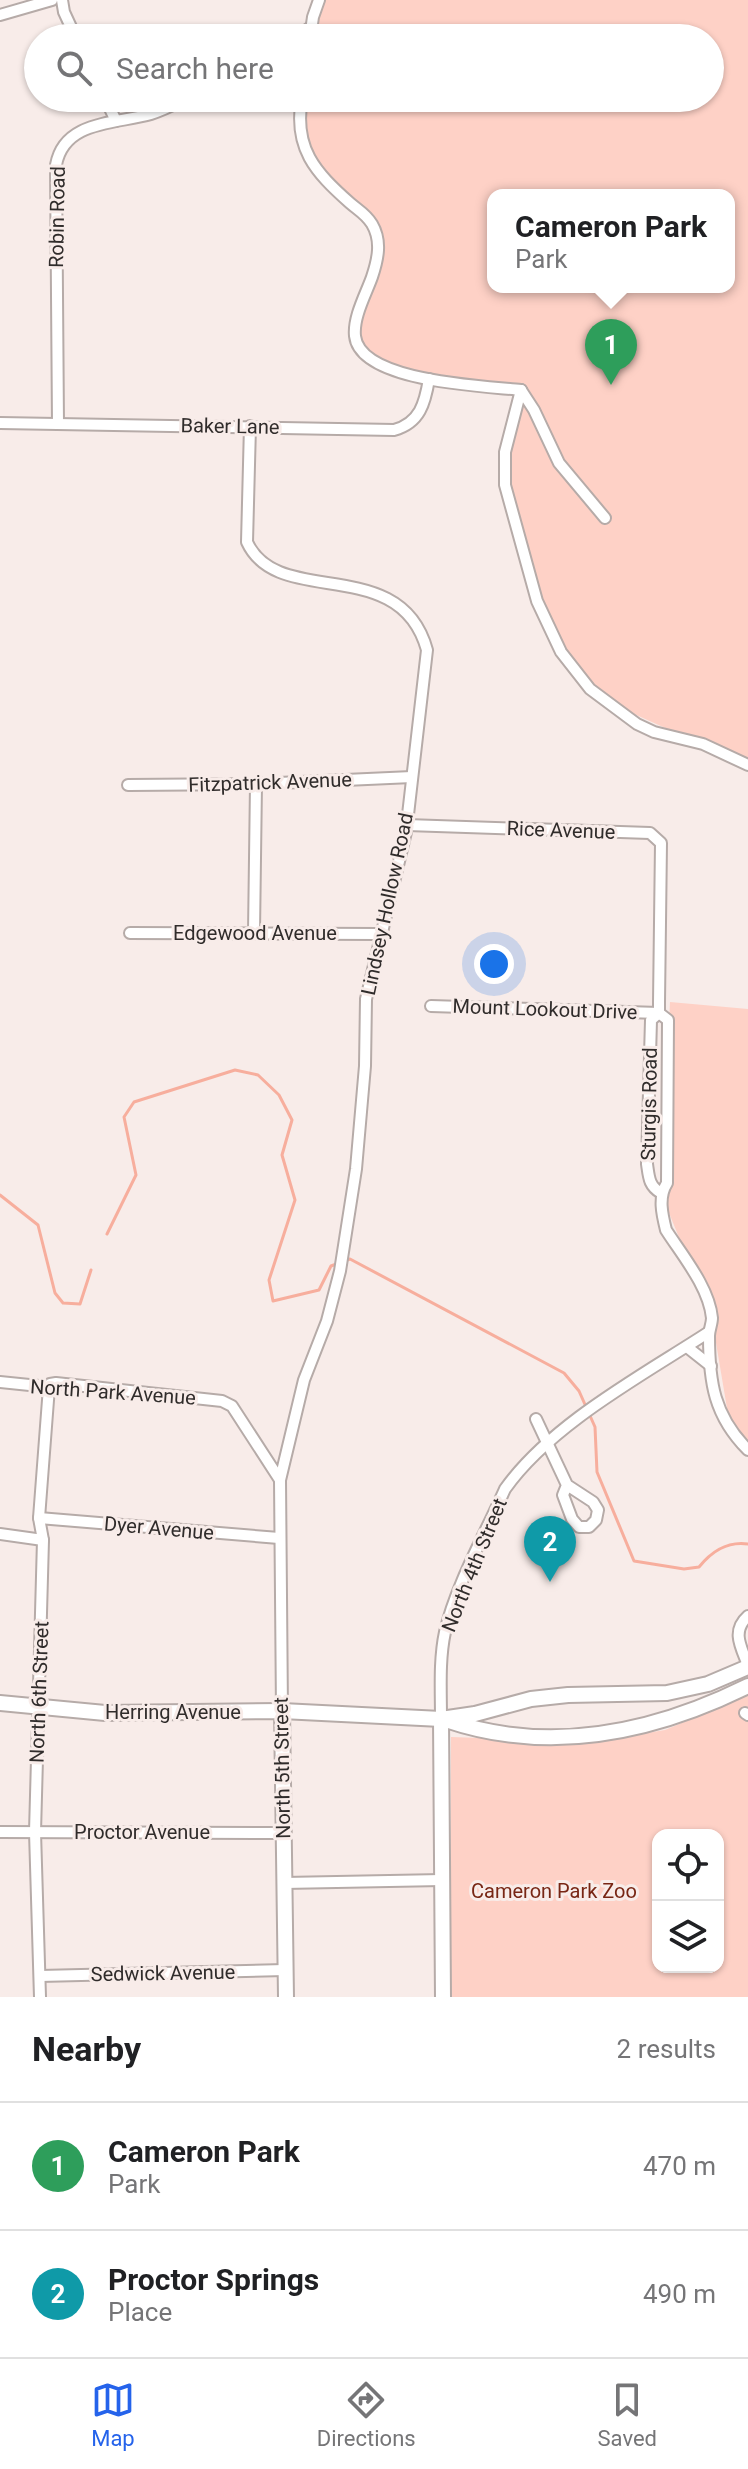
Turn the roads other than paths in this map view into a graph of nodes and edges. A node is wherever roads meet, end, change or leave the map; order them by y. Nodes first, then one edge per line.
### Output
1 (52, 0) edge
2 (62, 0) edge
3 (319, 0) edge
4 (0, 15) edge
5 (70, 24) edge
6 (312, 24) edge
7 (112, 112) edge
8 (156, 112) edge
9 (301, 112) edge
10 (116, 121) junction
11 (429, 379) junction
12 (521, 390) junction
13 (0, 423) edge
14 (58, 424) junction
15 (250, 426) junction
16 (605, 518) dead end
17 (748, 765) edge
18 (412, 777) junction
19 (256, 784) junction
20 (128, 785) dead end
21 (407, 825) junction
22 (660, 893) joint
23 (254, 932) junction
24 (130, 933) dead end
25 (379, 934) junction
26 (431, 1006) dead end
27 (659, 1013) junction
28 (661, 1193) junction
29 (709, 1332) junction
30 (687, 1347) junction
31 (711, 1366) junction
32 (0, 1382) edge
33 (49, 1387) junction
34 (536, 1419) dead end
35 (547, 1444) junction
36 (748, 1450) edge
37 (280, 1480) junction
38 (567, 1485) dead end
39 (39, 1518) junction
40 (0, 1534) edge
41 (279, 1538) junction
42 (43, 1540) junction
43 (748, 1616) edge
44 (748, 1666) edge
45 (748, 1686) edge
46 (0, 1703) edge
47 (40, 1707) junction
48 (282, 1711) junction
49 (441, 1719) junction
50 (0, 1832) edge
51 (35, 1832) junction
52 (283, 1833) junction
53 (442, 1880) junction
54 (284, 1883) junction
55 (285, 1970) junction
56 (40, 1976) junction
57 (40, 1997) edge
58 (286, 1997) edge
59 (443, 1997) edge

1 - 4 street
2 - 5 street
3 - 6 street
7 - 10 street
8 - 10 street, Robin Road
9 - 11 street
10 - 14 street, Robin Road
11 - 12 street
11 - 15 street, Baker Lane
12 - 16 street
12 - 17 street
13 - 14 street, Baker Lane
14 - 15 street, Baker Lane
15 - 18 street, Lindsey Hollow Road
18 - 19 street, Fitzpatrick Avenue
18 - 21 street, Lindsey Hollow Road
19 - 20 street, Fitzpatrick Avenue
19 - 23 street
21 - 22 street, Rice Avenue
21 - 25 street, Lindsey Hollow Road
22 - 27 street, Sturgis Road
23 - 24 street, Edgewood Avenue
23 - 25 street, Edgewood Avenue
25 - 37 street, Lindsey Hollow Road
26 - 27 street, Mount Lookout Drive
27 - 28 street, Sturgis Road
27 - 28 street, Sturgis Road
28 - 29 street, Sturgis Road
29 - 30 street, North 4th Street
29 - 31 street, Sturgis Road
30 - 31 street
30 - 35 street, North 4th Street
31 - 36 street, Sturgis Road
32 - 33 street, North Park Avenue
33 - 37 street, North Park Avenue
33 - 39 street, North 6th Street
34 - 35 street
35 - 38 street
35 - 49 street, North 4th Street
37 - 41 street, Lindsey Hollow Road
39 - 41 street, Dyer Avenue
39 - 42 street, North 6th Street
40 - 42 street
41 - 48 street, North 5th Street
42 - 47 street, North 6th Street
43 - 44 street
44 - 49 main road, Herring Avenue
45 - 49 main road, Herring Avenue
46 - 47 main road, Herring Avenue
47 - 48 main road, Herring Avenue
47 - 51 street, North 6th Street
48 - 49 main road, Herring Avenue
48 - 52 main road, North 5th Street
49 - 53 main road, North 4th Street
50 - 51 street, Proctor Avenue
51 - 52 street, Proctor Avenue
51 - 56 street, North 6th Street
52 - 54 main road, North 5th Street
53 - 54 street
53 - 59 main road, North 4th Street
54 - 55 main road, North 5th Street
55 - 56 street, Sedwick Avenue
55 - 58 main road, North 5th Street
56 - 57 street, North 6th Street

